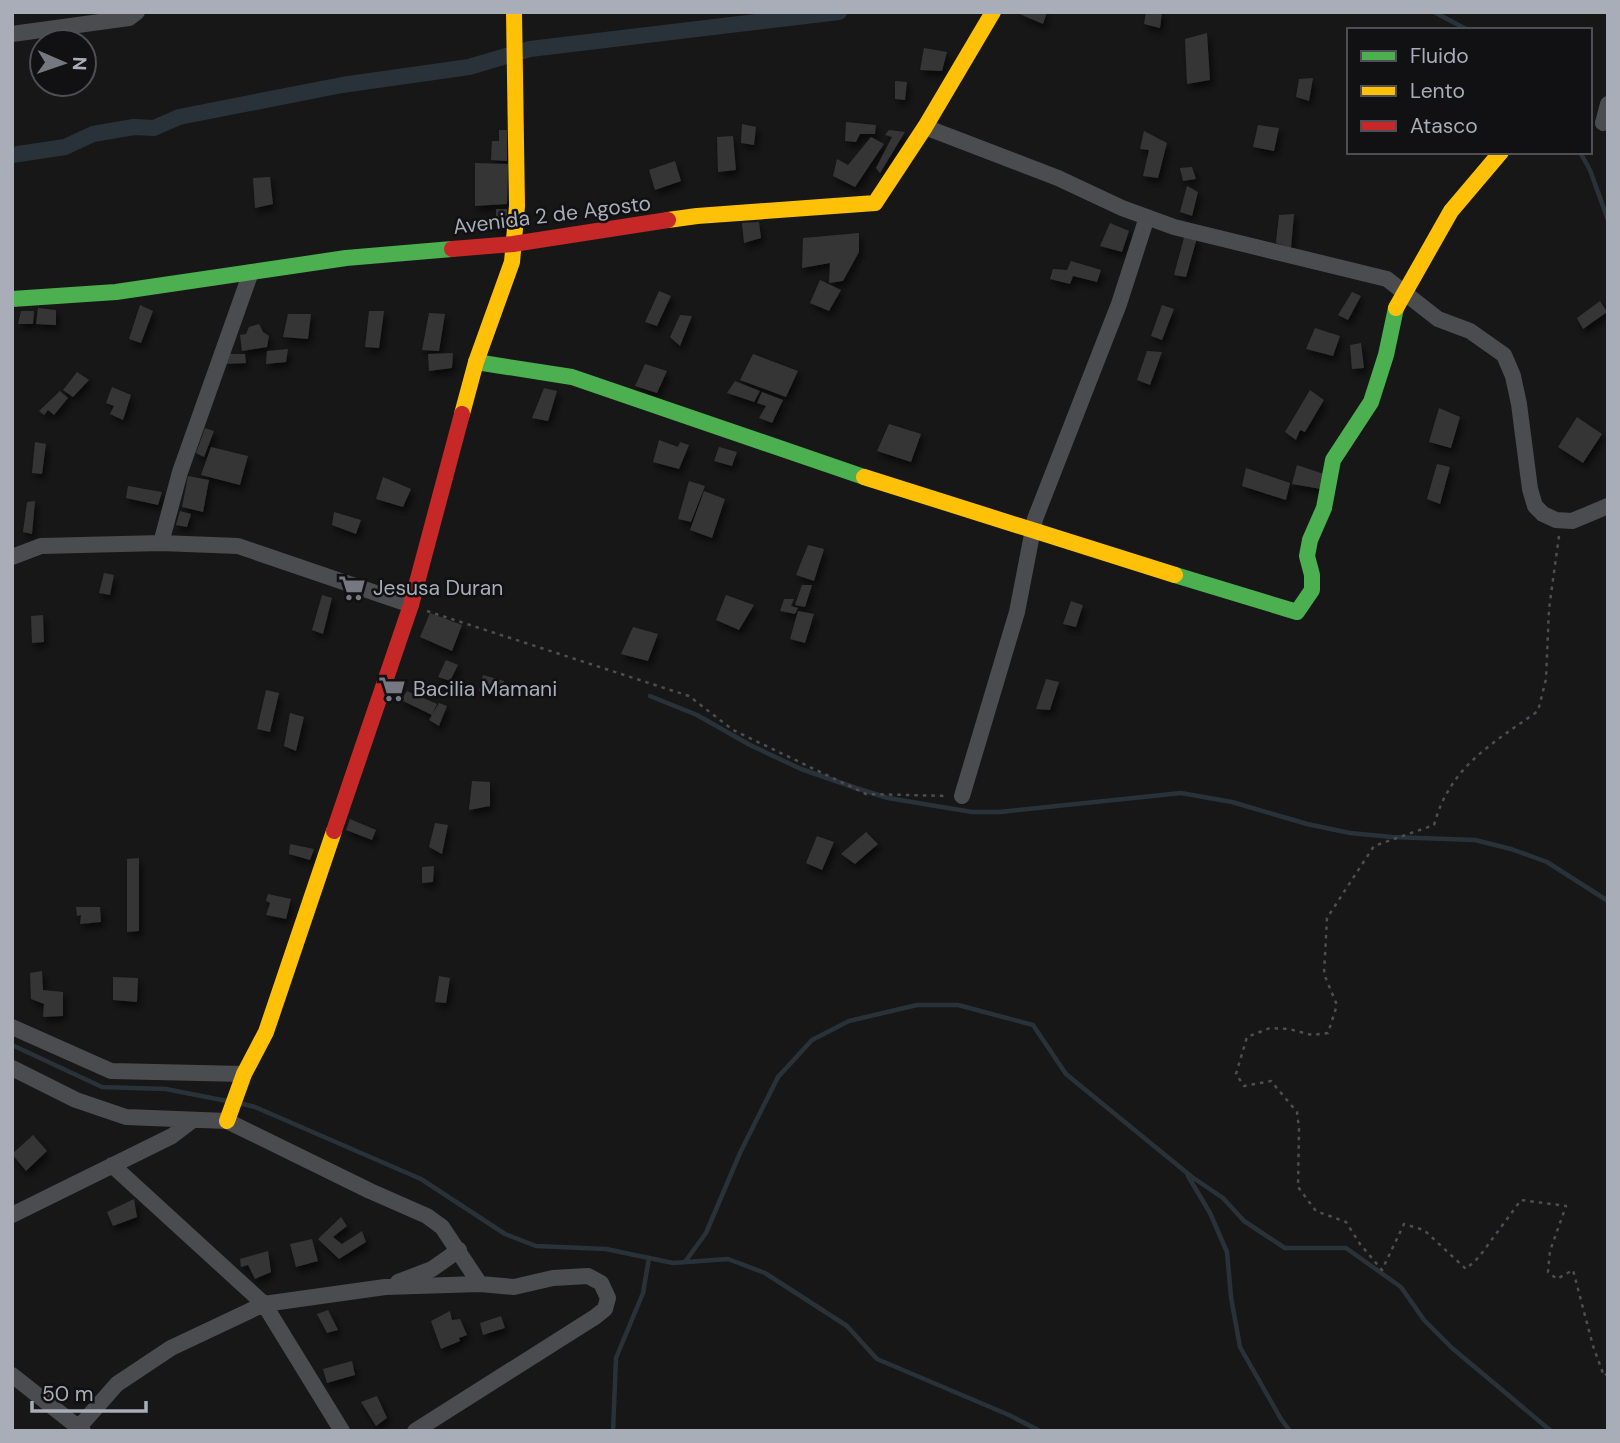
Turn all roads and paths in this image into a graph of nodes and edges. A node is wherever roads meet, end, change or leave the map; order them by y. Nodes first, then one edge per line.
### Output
1 (136, 12) edge
2 (514, 12) edge
3 (993, 12) edge
4 (12, 34) edge
5 (1608, 104) edge
6 (1603, 123) dead end
7 (925, 127) junction
8 (1499, 154) edge
9 (1147, 217) junction
10 (513, 244) junction
11 (251, 272) junction
12 (1406, 292) junction
13 (12, 299) edge
14 (476, 362) junction
15 (1608, 506) edge
16 (1556, 520) junction
17 (1033, 532) junction
18 (161, 543) junction
19 (12, 557) edge
20 (411, 605) junction
21 (961, 796) joint
22 (12, 1027) edge
23 (12, 1069) edge
24 (244, 1074) junction
25 (231, 1109) junction
26 (193, 1120) junction
27 (112, 1166) junction
28 (12, 1214) edge
29 (459, 1250) junction
30 (480, 1284) junction
31 (386, 1287) junction
32 (264, 1304) junction
33 (1608, 1373) edge
34 (12, 1375) edge
35 (81, 1429) edge
36 (342, 1431) edge
37 (415, 1431) edge

1 - 4 street
2 - 10 street
3 - 7 street, Avenida 2 de Agosto
5 - 6 street
7 - 9 street
7 - 10 street, Avenida 2 de Agosto
8 - 12 street
9 - 12 street
9 - 17 street
10 - 11 street, Avenida 2 de Agosto
10 - 14 street
11 - 13 street, Avenida 2 de Agosto
11 - 18 street
12 - 16 street
12 - 17 street
14 - 17 street
14 - 20 street
15 - 16 street
16 - 33 path
17 - 21 street
18 - 19 street
18 - 20 street
20 - 21 path
20 - 24 street
22 - 24 street
23 - 26 street
24 - 25 street
25 - 26 street
25 - 29 street
26 - 27 street
27 - 28 street
27 - 32 street
29 - 30 street
29 - 31 street
30 - 31 street
30 - 37 street
31 - 32 street
32 - 35 street
32 - 36 street
34 - 35 street

